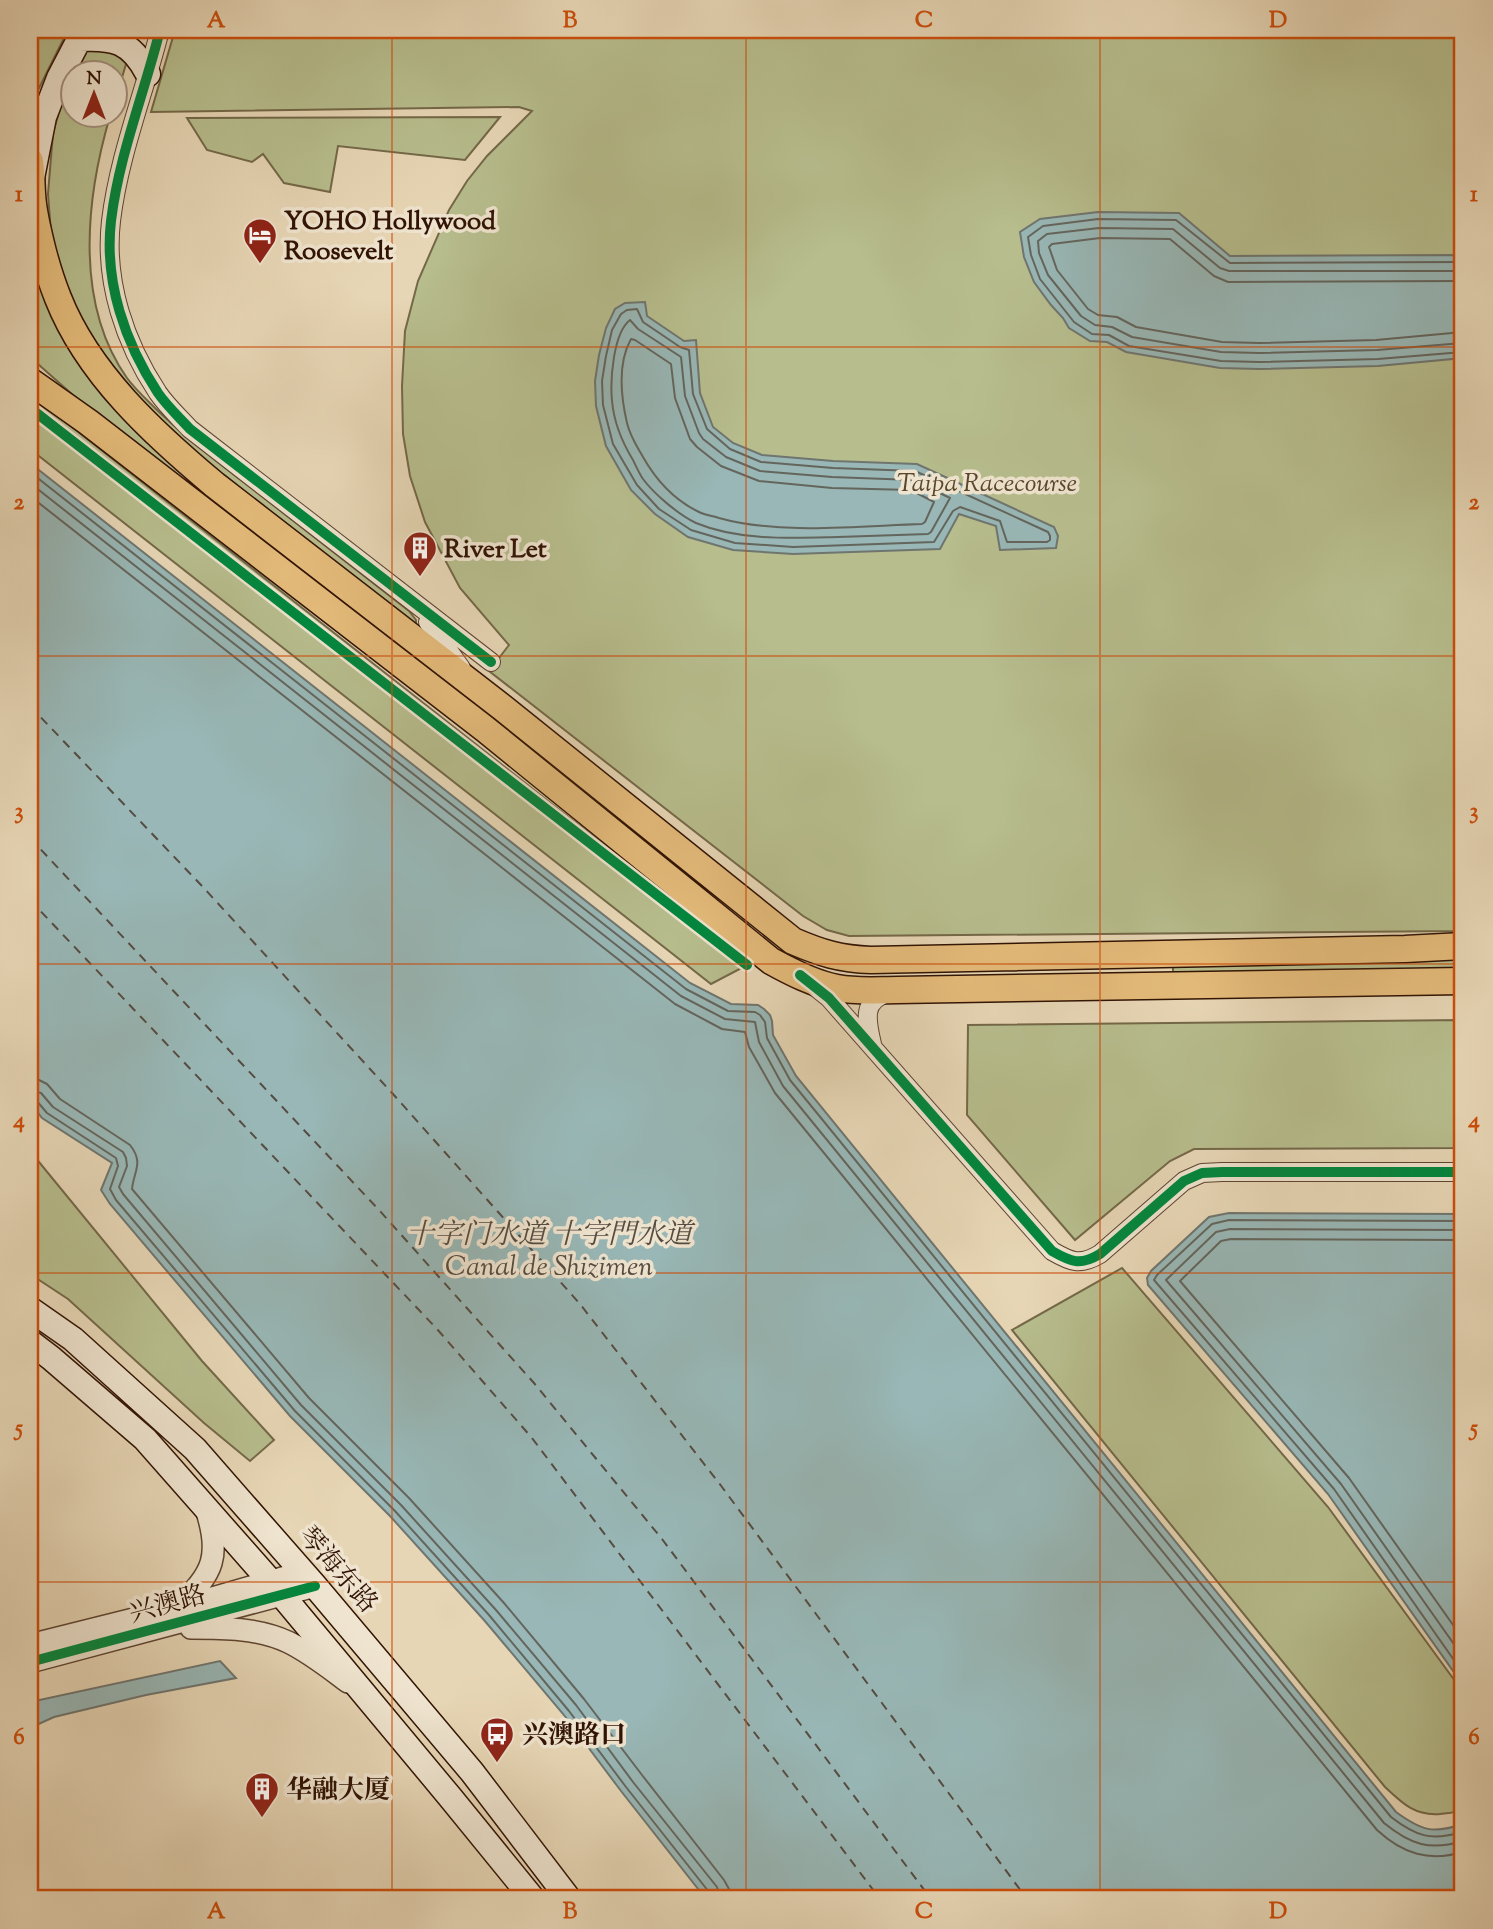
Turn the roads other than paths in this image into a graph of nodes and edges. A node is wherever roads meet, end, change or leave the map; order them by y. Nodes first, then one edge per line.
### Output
1 (160, 30) edge
2 (81, 34) edge
3 (148, 74) junction
4 (31, 188) edge
5 (30, 365) edge
6 (30, 381) edge
7 (88, 422) junction
8 (416, 605) junction
9 (491, 662) dead end
10 (474, 685) junction
11 (793, 941) junction
12 (1463, 946) edge
13 (1463, 957) edge
14 (1381, 964) junction
15 (1463, 970) edge
16 (800, 975) junction
17 (1463, 980) edge
18 (898, 990) junction
19 (873, 1048) junction
20 (1463, 1172) edge
21 (30, 1309) edge
22 (30, 1342) edge
23 (205, 1507) junction
24 (309, 1579) junction
25 (276, 1589) junction
26 (174, 1609) junction
27 (161, 1629) junction
28 (30, 1645) edge
29 (30, 1662) edge
30 (360, 1690) junction
31 (533, 1899) edge
32 (569, 1899) edge

1 - 3 street
2 - 3 main road
2 - 4 main road
3 - 8 street
4 - 10 main road
5 - 7 main road
6 - 7 main road
7 - 16 main road
8 - 9 street
8 - 10 street
10 - 11 main road
11 - 12 main road
11 - 14 main road
13 - 14 main road
14 - 15 main road
16 - 18 main road
16 - 19 street
17 - 18 main road
18 - 19 street
19 - 20 street
21 - 24 main road, 琴海东路
22 - 23 main road
23 - 25 main road
23 - 26 street
24 - 25 street, 兴澳路
24 - 32 main road, 琴海东路
25 - 26 street, 兴澳路
25 - 27 street, 兴澳路
25 - 30 main road
26 - 28 street, 兴澳路
27 - 29 street, 兴澳路
27 - 30 street
30 - 31 main road

